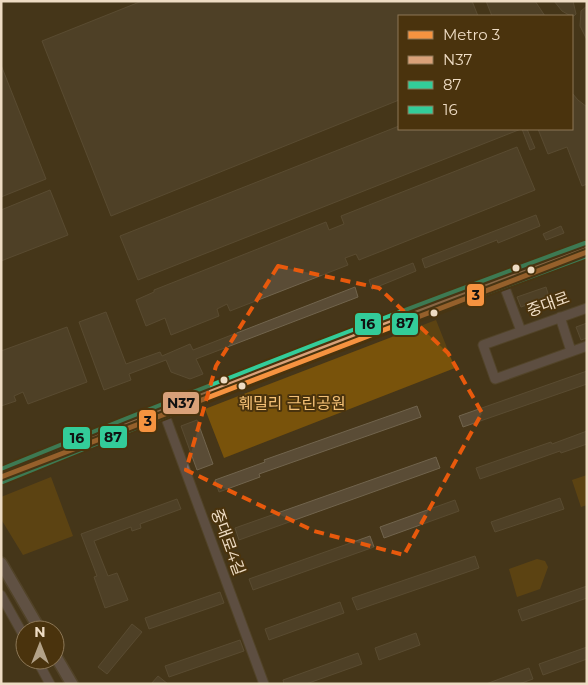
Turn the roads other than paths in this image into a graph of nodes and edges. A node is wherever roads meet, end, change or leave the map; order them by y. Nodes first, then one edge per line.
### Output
1 (586, 250) edge
2 (502, 280) junction
3 (587, 308) edge
4 (560, 317) junction
5 (521, 331) junction
6 (587, 346) edge
7 (571, 351) junction
8 (163, 410) junction
9 (1, 476) edge
10 (1, 563) edge
11 (1, 596) edge
12 (1, 606) edge
13 (15, 620) edge
14 (34, 620) edge
15 (15, 621) edge
16 (42, 670) edge
17 (64, 670) edge
18 (50, 684) edge
19 (72, 684) edge
20 (264, 684) edge

1 - 2 main road
2 - 5 street, 중대로
2 - 8 main road
3 - 4 street, 중대로
4 - 5 street, 중대로
4 - 7 street
5 - 7 street, 중대로
6 - 7 street
8 - 9 main road
8 - 20 street, 중대로4길
10 - 14 main road
11 - 13 street
12 - 15 street
16 - 18 street
17 - 19 main road

